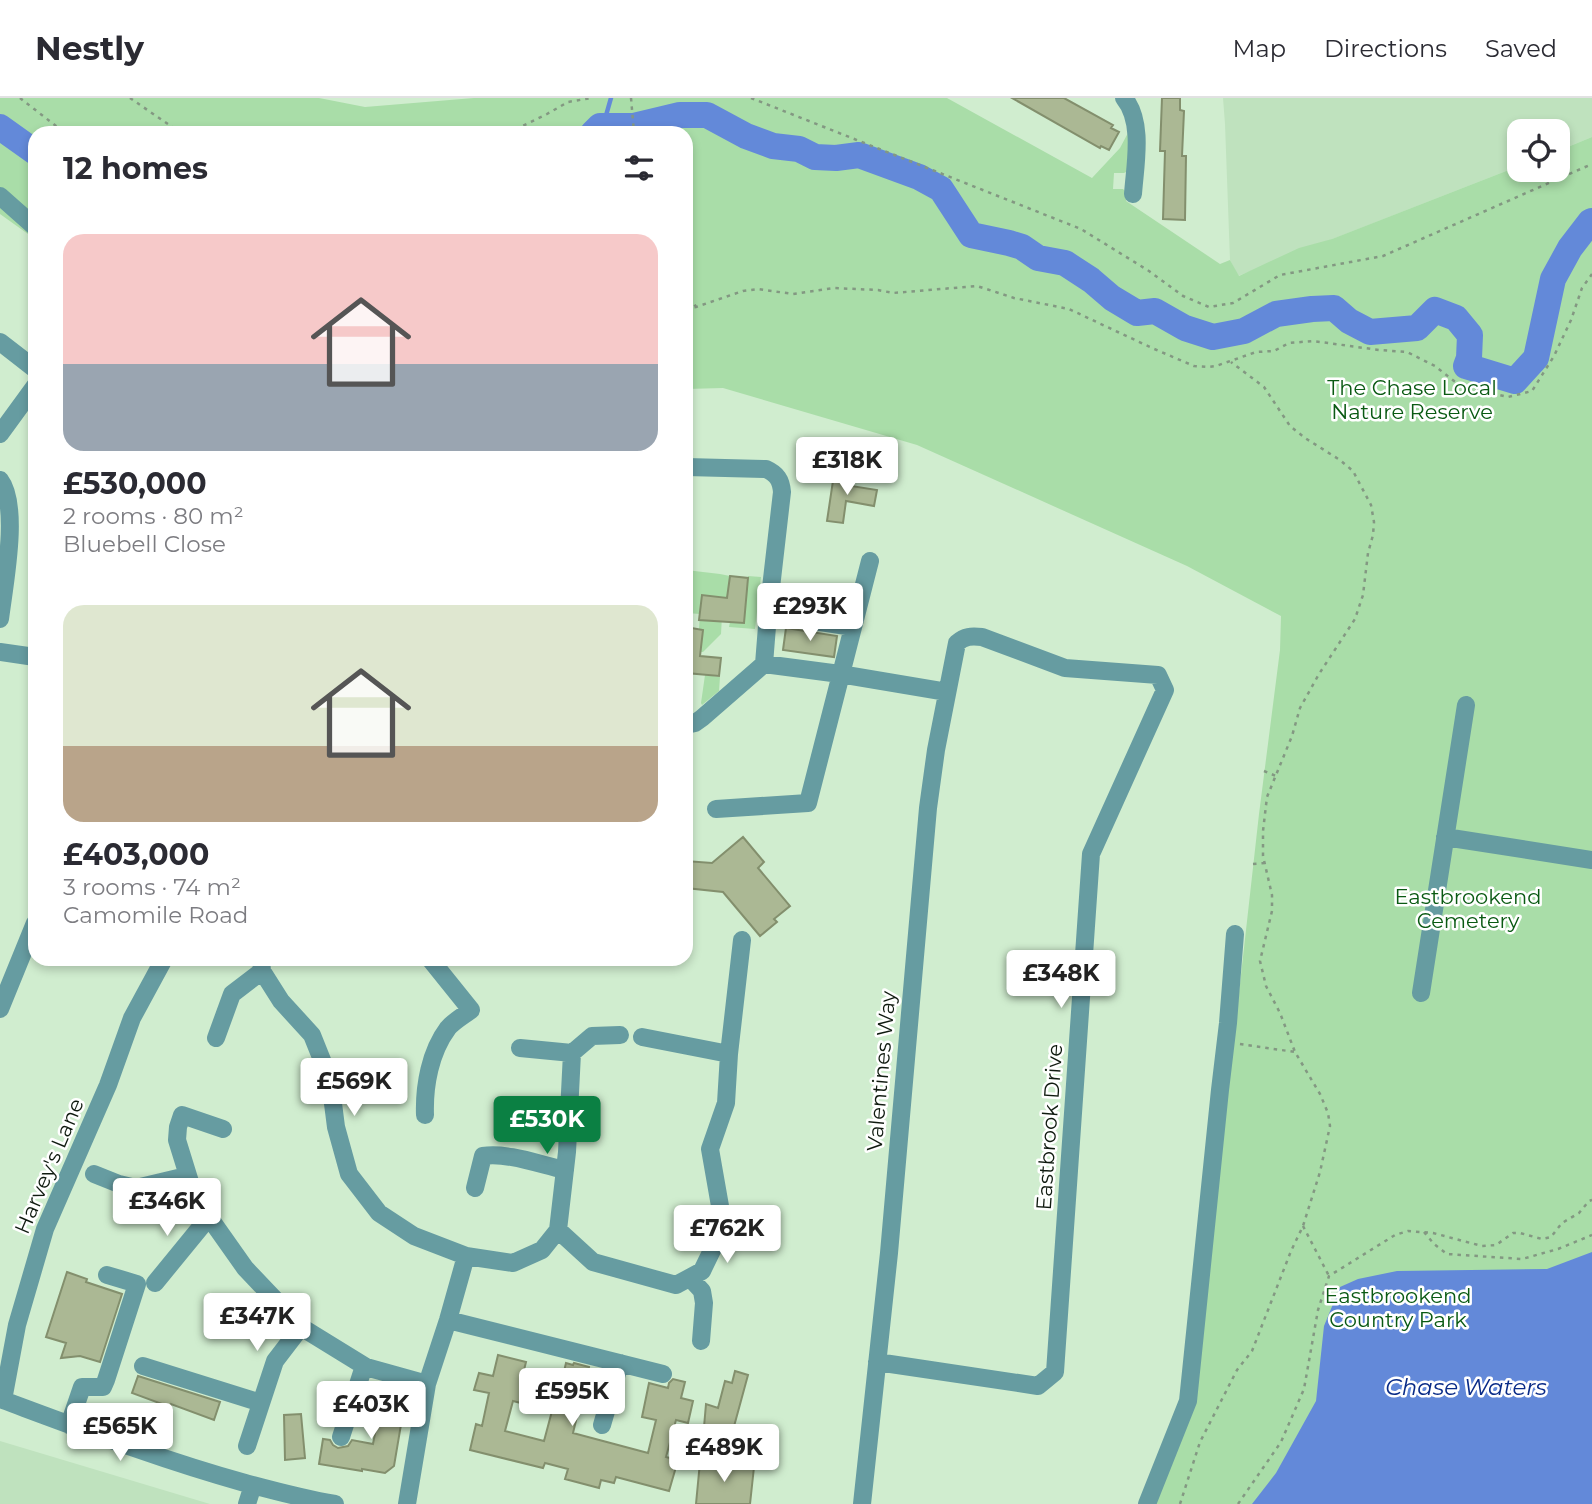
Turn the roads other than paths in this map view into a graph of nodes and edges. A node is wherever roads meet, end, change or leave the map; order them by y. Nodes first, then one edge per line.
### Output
1 (1124, 98) edge
2 (1133, 194) dead end
3 (0, 196) edge
4 (28, 221) edge
5 (0, 342) edge
6 (28, 364) edge
7 (28, 396) edge
8 (0, 434) edge
9 (693, 467) edge
10 (0, 480) edge
11 (870, 561) dead end
12 (768, 614) junction
13 (0, 619) edge
14 (853, 627) junction
15 (957, 643) joint
16 (0, 652) edge
17 (28, 656) edge
18 (764, 664) junction
19 (840, 674) junction
20 (947, 692) junction
21 (1466, 705) dead end
22 (693, 723) edge
23 (716, 809) dead end
24 (1445, 837) junction
25 (1592, 860) edge
26 (1235, 934) dead end
27 (28, 940) edge
28 (742, 940) dead end
29 (160, 966) edge
30 (261, 966) edge
31 (263, 966) edge
32 (444, 966) edge
33 (1421, 993) dead end
34 (0, 1009) edge
35 (620, 1035) dead end
36 (642, 1037) dead end
37 (216, 1038) dead end
38 (520, 1048) dead end
39 (572, 1053) junction
40 (729, 1055) junction
41 (425, 1115) dead end
42 (223, 1129) dead end
43 (565, 1170) junction
44 (94, 1174) dead end
45 (190, 1182) junction
46 (475, 1188) dead end
47 (209, 1217) junction
48 (558, 1230) junction
49 (466, 1256) junction
50 (107, 1275) dead end
51 (690, 1278) junction
52 (155, 1283) dead end
53 (448, 1320) junction
54 (301, 1327) junction
55 (701, 1341) dead end
56 (877, 1362) junction
57 (620, 1363) junction
58 (143, 1366) dead end
59 (364, 1366) junction
60 (663, 1374) dead end
61 (428, 1384) junction
62 (1, 1400) edge
63 (261, 1403) junction
64 (69, 1425) junction
65 (602, 1426) dead end
66 (341, 1437) dead end
67 (247, 1446) dead end
68 (253, 1485) junction
69 (247, 1504) edge
70 (335, 1504) edge
71 (407, 1504) edge
72 (862, 1504) edge
73 (1147, 1504) edge

1 - 2 street
3 - 4 street
5 - 6 street
7 - 8 street
9 - 12 street
10 - 13 street
11 - 14 street
12 - 14 street
12 - 18 street
14 - 19 street
15 - 20 street, Valentines Way
15 - 56 street, Eastbrook Drive
16 - 17 street
18 - 19 street
18 - 22 street
19 - 20 street
19 - 23 street
20 - 56 street, Valentines Way
21 - 24 street
24 - 25 street
24 - 33 street
26 - 73 street
27 - 34 street
28 - 40 street
29 - 62 street, Harvey's Lane
30 - 37 street
31 - 49 street
32 - 41 street
35 - 39 street
36 - 40 street
38 - 39 street
39 - 43 street
40 - 51 street
42 - 45 street
43 - 46 street
43 - 48 street
44 - 45 street
45 - 47 street
47 - 52 street
47 - 54 street
48 - 49 street
48 - 51 street
49 - 53 street
50 - 64 street
51 - 55 street
53 - 57 street
53 - 61 street
54 - 59 street
54 - 63 street
56 - 72 street, Valentines Way
57 - 60 street
57 - 65 street
58 - 63 street
59 - 61 street
59 - 66 street
61 - 71 street
62 - 64 street
63 - 67 street
64 - 68 street
68 - 69 street
68 - 70 street

